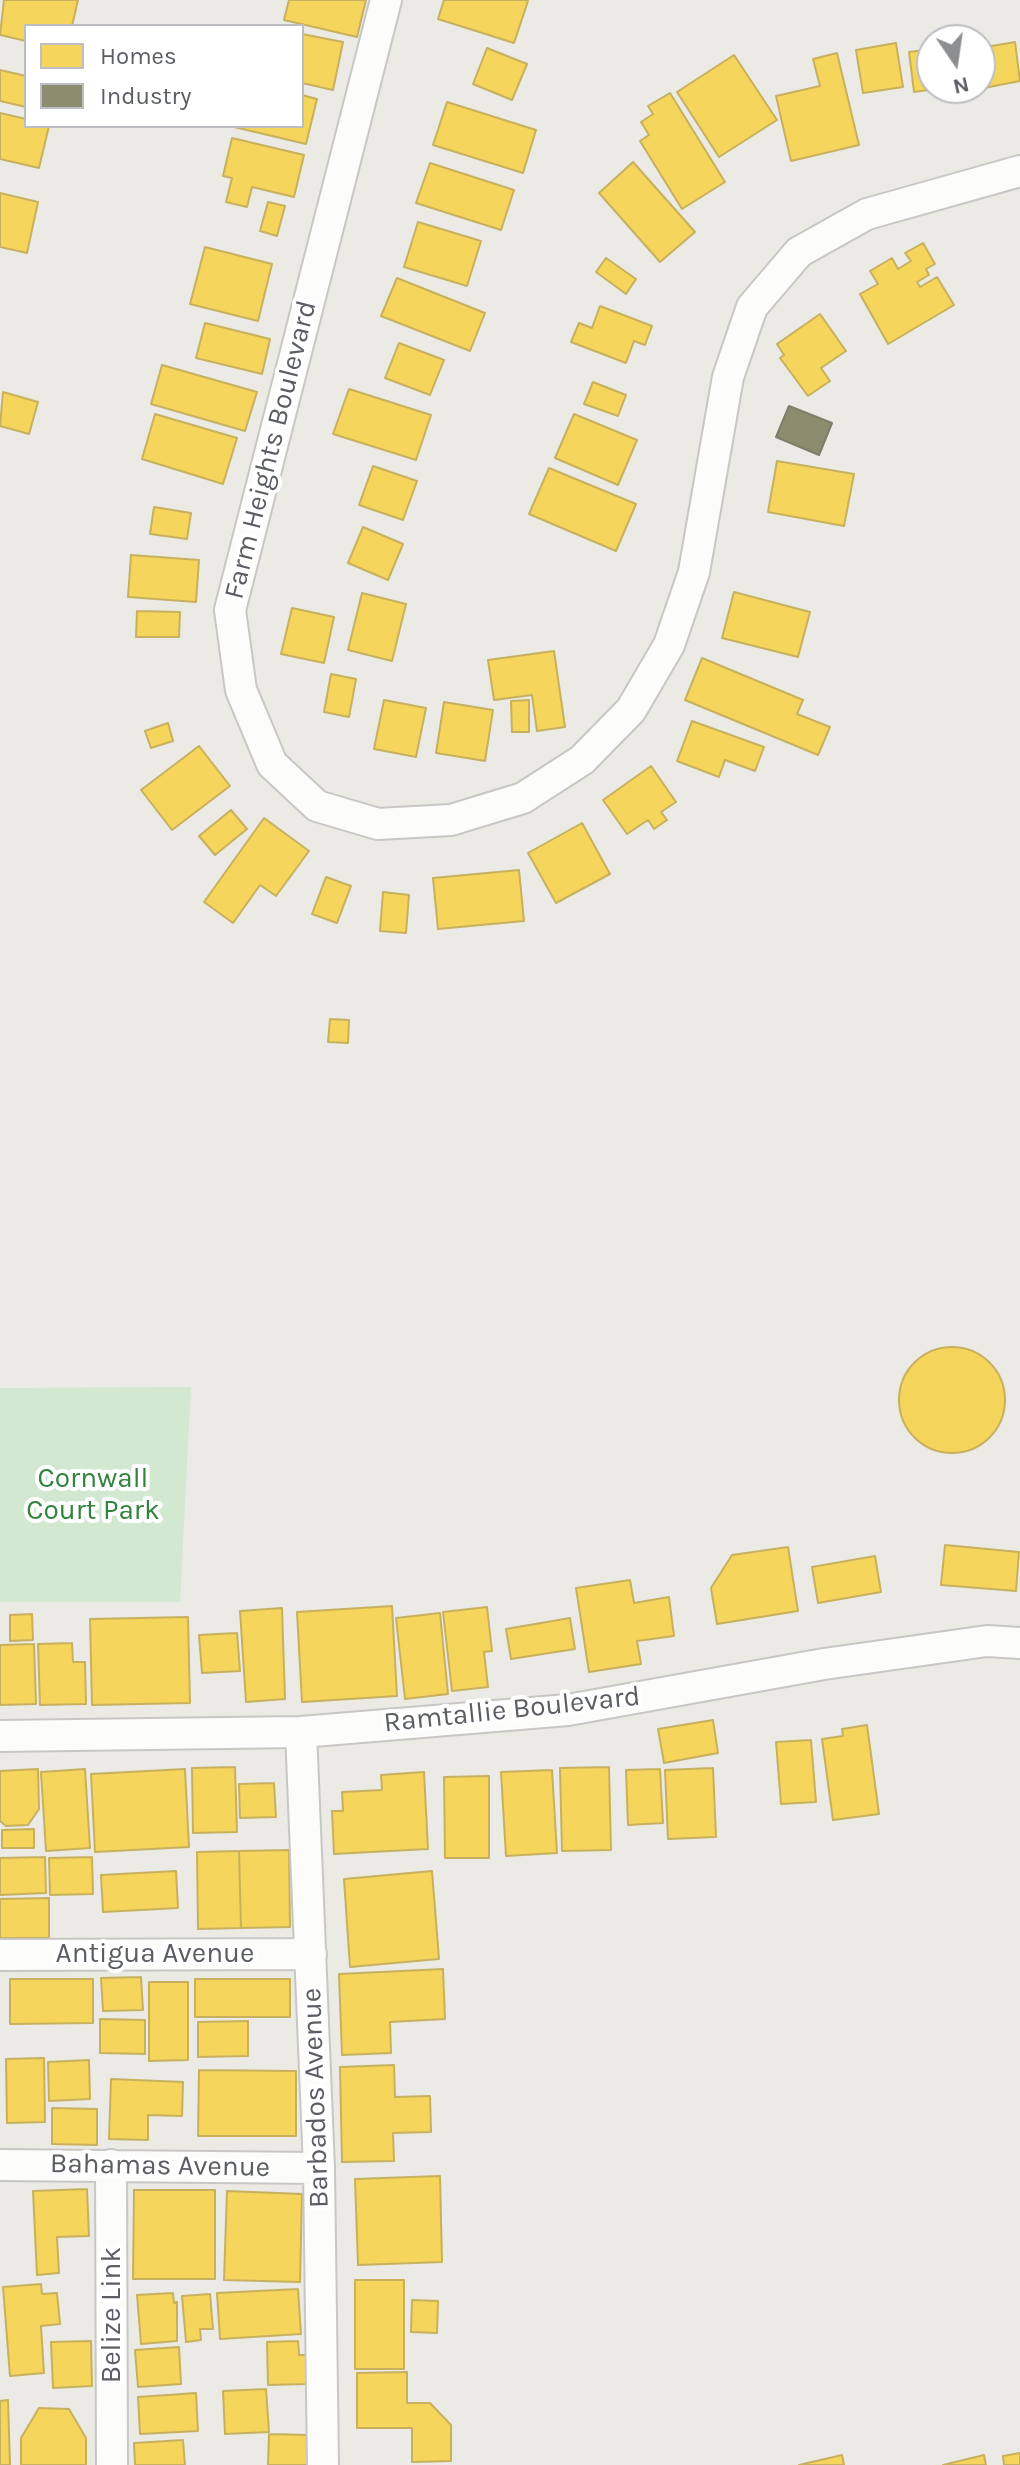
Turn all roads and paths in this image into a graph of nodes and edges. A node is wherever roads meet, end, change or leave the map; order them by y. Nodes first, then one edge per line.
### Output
1 (386, 0) edge
2 (1020, 171) edge
3 (1020, 1643) edge
4 (301, 1732) junction
5 (0, 1736) edge
6 (311, 1954) junction
7 (0, 1955) edge
8 (0, 2165) edge
9 (111, 2165) junction
10 (319, 2168) junction
11 (112, 2465) edge
12 (323, 2465) edge

1 - 2 street, Farm Heights Boulevard
3 - 4 street, Ramtallie Boulevard
4 - 5 street, Ramtallie Boulevard
4 - 6 street, Barbados Avenue
6 - 7 street, Antigua Avenue
6 - 10 street, Barbados Avenue
8 - 9 street, Bahamas Avenue
9 - 10 street, Bahamas Avenue
9 - 11 street, Belize Link
10 - 12 street, Barbados Avenue

